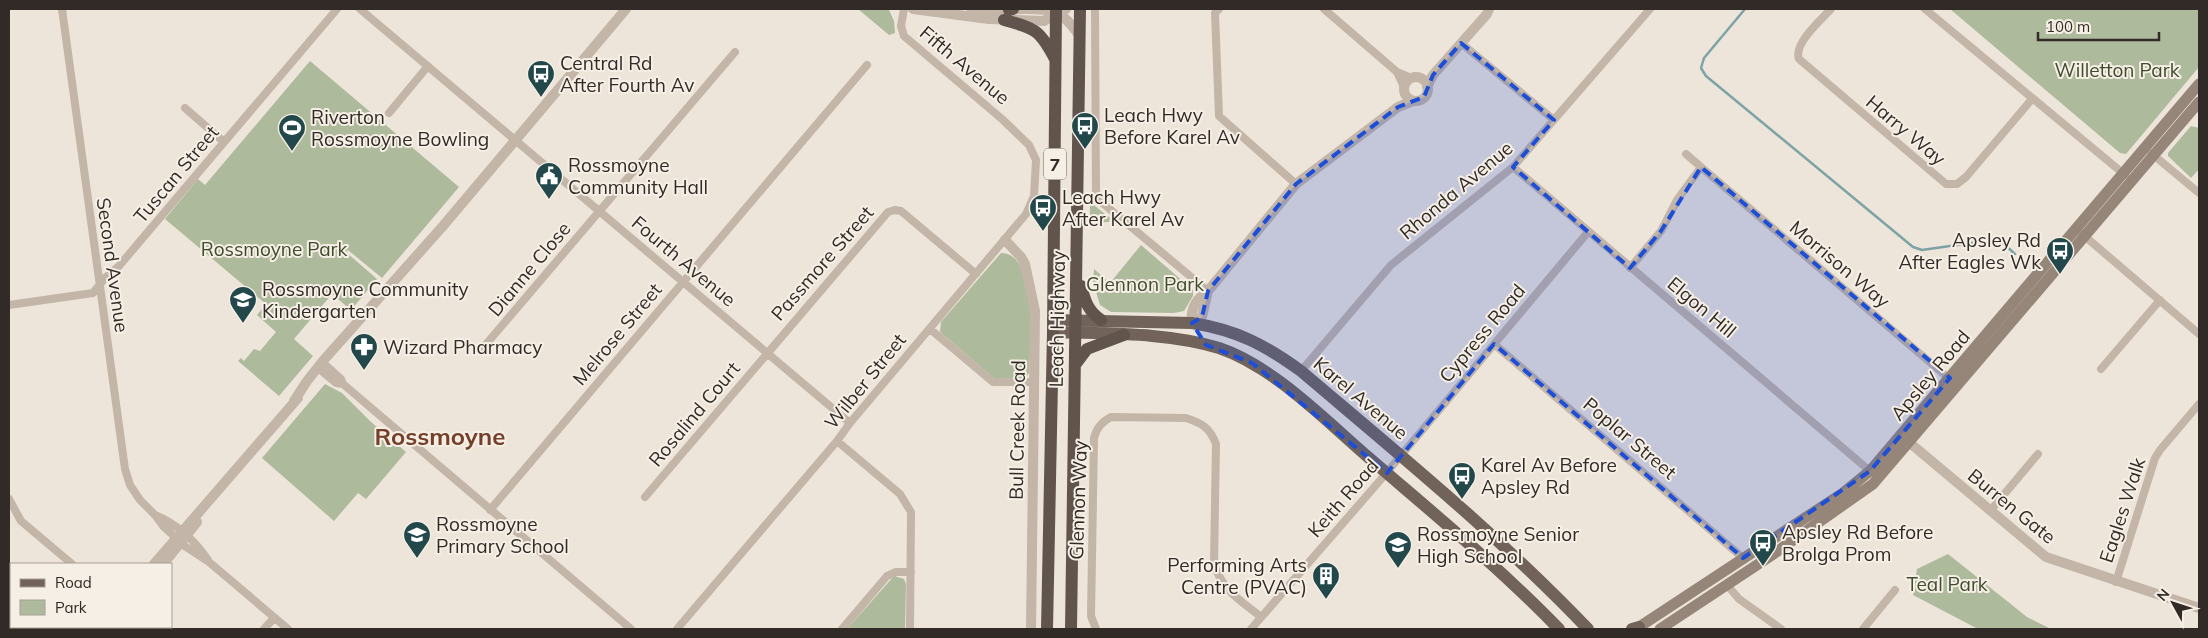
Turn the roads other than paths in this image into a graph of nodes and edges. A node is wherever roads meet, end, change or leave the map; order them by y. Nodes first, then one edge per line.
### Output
1 (62, 9) edge
2 (337, 9) edge
3 (360, 9) edge
4 (626, 9) edge
5 (904, 9) edge
6 (913, 9) edge
7 (1080, 9) edge
8 (1095, 9) edge
9 (1219, 9) edge
10 (1324, 9) edge
11 (1650, 9) edge
12 (1830, 9) edge
13 (1925, 9) edge
14 (1060, 10) edge
15 (1490, 11) edge
16 (1009, 13) edge
17 (1080, 35) junction
18 (1462, 44) junction
19 (735, 52) dead end
20 (1056, 61) junction
21 (867, 65) dead end
22 (428, 66) junction
23 (1397, 72) junction
24 (1411, 78) junction
25 (1428, 80) junction
26 (2199, 84) edge
27 (1407, 94) junction
28 (2032, 99) junction
29 (2199, 102) edge
30 (185, 108) dead end
31 (389, 113) dead end
32 (1554, 120) junction
33 (1024, 139) joint
34 (516, 140) junction
35 (224, 142) junction
36 (2150, 152) junction
37 (1686, 154) dead end
38 (1513, 167) junction
39 (1701, 167) junction
40 (2128, 177) junction
41 (1296, 184) junction
42 (2199, 193) edge
43 (600, 211) junction
44 (1588, 232) junction
45 (2081, 233) junction
46 (1005, 240) junction
47 (1630, 268) junction
48 (1077, 272) junction
49 (976, 274) junction
50 (683, 282) junction
51 (99, 286) junction
52 (1208, 291) junction
53 (2160, 300) junction
54 (9, 305) edge
55 (1102, 320) junction
56 (1192, 323) junction
57 (1053, 326) junction
58 (1075, 327) junction
59 (930, 329) junction
60 (2199, 334) edge
61 (1124, 336) junction
62 (1170, 338) junction
63 (1494, 344) junction
64 (1206, 345) junction
65 (482, 349) dead end
66 (767, 353) junction
67 (1075, 365) junction
68 (323, 367) junction
69 (2101, 369) dead end
70 (1301, 371) junction
71 (1035, 382) junction
72 (1954, 382) junction
73 (2199, 404) edge
74 (850, 423) junction
75 (1905, 440) junction
76 (837, 441) junction
77 (2038, 454) dead end
78 (1401, 456) junction
79 (1870, 471) junction
80 (1387, 473) junction
81 (645, 497) dead end
82 (9, 499) edge
83 (490, 510) junction
84 (1990, 512) junction
85 (181, 536) junction
86 (1743, 558) junction
87 (71, 563) edge
88 (155, 563) edge
89 (163, 563) edge
90 (911, 572) junction
91 (2116, 582) junction
92 (1727, 585) junction
93 (1895, 590) dead end
94 (2199, 608) edge
95 (1261, 617) junction
96 (274, 618) junction
97 (264, 629) edge
98 (288, 629) edge
99 (631, 629) edge
100 (677, 629) edge
101 (842, 629) edge
102 (910, 629) edge
103 (1031, 629) edge
104 (1047, 629) edge
105 (1071, 629) edge
106 (1096, 629) edge
107 (1251, 629) edge
108 (1559, 629) edge
109 (1589, 629) edge
110 (1635, 629) edge
111 (1660, 629) edge
112 (1781, 629) edge
113 (1863, 629) edge

1 - 51 street, Second Avenue
2 - 35 street, Tuscan Street
3 - 22 street, Fourth Avenue
4 - 34 street
5 - 33 street, Fifth Avenue
6 - 16 street, Fifth Avenue
7 - 17 highway, Leach Highway / 7
8 - 52 street
9 - 41 street
10 - 23 street
11 - 32 street, Rhonda Avenue
12 - 28 street, Harry Way
13 - 28 street
14 - 16 street, Fifth Avenue
14 - 17 street
14 - 20 highway, Leach Highway / 7
15 - 18 street
16 - 20 highway
17 - 48 highway, Leach Highway / 7
18 - 25 street
18 - 32 street
19 - 43 street, Dianne Close
20 - 57 highway, Leach Highway / 7
21 - 50 street, Melrose Street
22 - 31 street
22 - 34 street, Fourth Avenue
23 - 24 street
23 - 27 street
24 - 25 street
24 - 27 street
25 - 27 street
26 - 36 main road, Apsley Road
27 - 41 street
28 - 40 street
29 - 36 main road, Apsley Road
30 - 35 street
32 - 38 street, Rhonda Avenue
33 - 46 street, Wilber Street
34 - 43 street, Fourth Avenue
34 - 68 street
35 - 51 street, Tuscan Street
36 - 40 main road, Apsley Road
36 - 42 street
37 - 39 street, Morrison Way
38 - 44 street, Elgon Hill
38 - 70 street, Rhonda Avenue
39 - 47 street
39 - 72 street, Morrison Way
40 - 45 main road, Apsley Road
41 - 52 street
43 - 50 street, Fourth Avenue
43 - 65 street, Dianne Close
44 - 47 street, Elgon Hill
44 - 63 street, Cypress Road
45 - 53 street
45 - 72 main road, Apsley Road
46 - 49 street, Wilber Street
46 - 71 street, Bull Creek Road
47 - 79 street, Elgon Hill
48 - 55 highway
48 - 58 highway, Leach Highway / 7
49 - 59 street, Wilber Street
49 - 66 street, Passmore Street
50 - 66 street, Fourth Avenue
50 - 83 street, Melrose Street
51 - 54 street, Tuscan Street
51 - 85 street, Second Avenue
52 - 56 street
53 - 60 street
53 - 69 street
55 - 56 main road, Karel Avenue
55 - 58 main road, Karel Avenue
56 - 62 main road
56 - 64 main road
56 - 70 main road, Karel Avenue
57 - 58 main road, Karel Avenue
57 - 104 highway, Leach Highway / 7
58 - 61 main road, Karel Avenue
58 - 67 highway, Leach Highway / 7
59 - 71 street
59 - 74 street, Wilber Street
61 - 62 main road, Karel Avenue
61 - 67 highway
62 - 64 main road, Karel Avenue
63 - 78 street, Cypress Road
63 - 86 street, Poplar Street
64 - 80 main road, Karel Avenue
66 - 74 street, Fourth Avenue
66 - 81 street, Rosalind Court
67 - 105 highway, Leach Highway / 7
68 - 83 street
68 - 85 street
70 - 78 main road, Karel Avenue
71 - 103 street, Bull Creek Road
72 - 75 main road, Apsley Road
73 - 91 street, Eagles Walk
74 - 76 street, Wilber Street
75 - 79 main road, Apsley Road
75 - 84 street, Burren Gate
75 - 92 main road, Apsley Road
76 - 90 street
76 - 100 street, Wilber Street
77 - 84 street
78 - 80 street, Keith Road
78 - 109 main road, Karel Avenue
79 - 86 main road, Apsley Road
80 - 95 street, Keith Road
80 - 108 main road, Karel Avenue
82 - 87 street
83 - 99 street
84 - 91 street, Burren Gate
85 - 88 street
85 - 89 street
85 - 96 street, Second Avenue
86 - 110 main road, Apsley Road
90 - 101 street
90 - 102 street
91 - 94 street, Burren Gate
92 - 111 main road, Apsley Road
92 - 112 street
93 - 113 street
95 - 106 street, Glennon Way
95 - 107 street, Keith Road
96 - 97 street
96 - 98 street, Second Avenue

